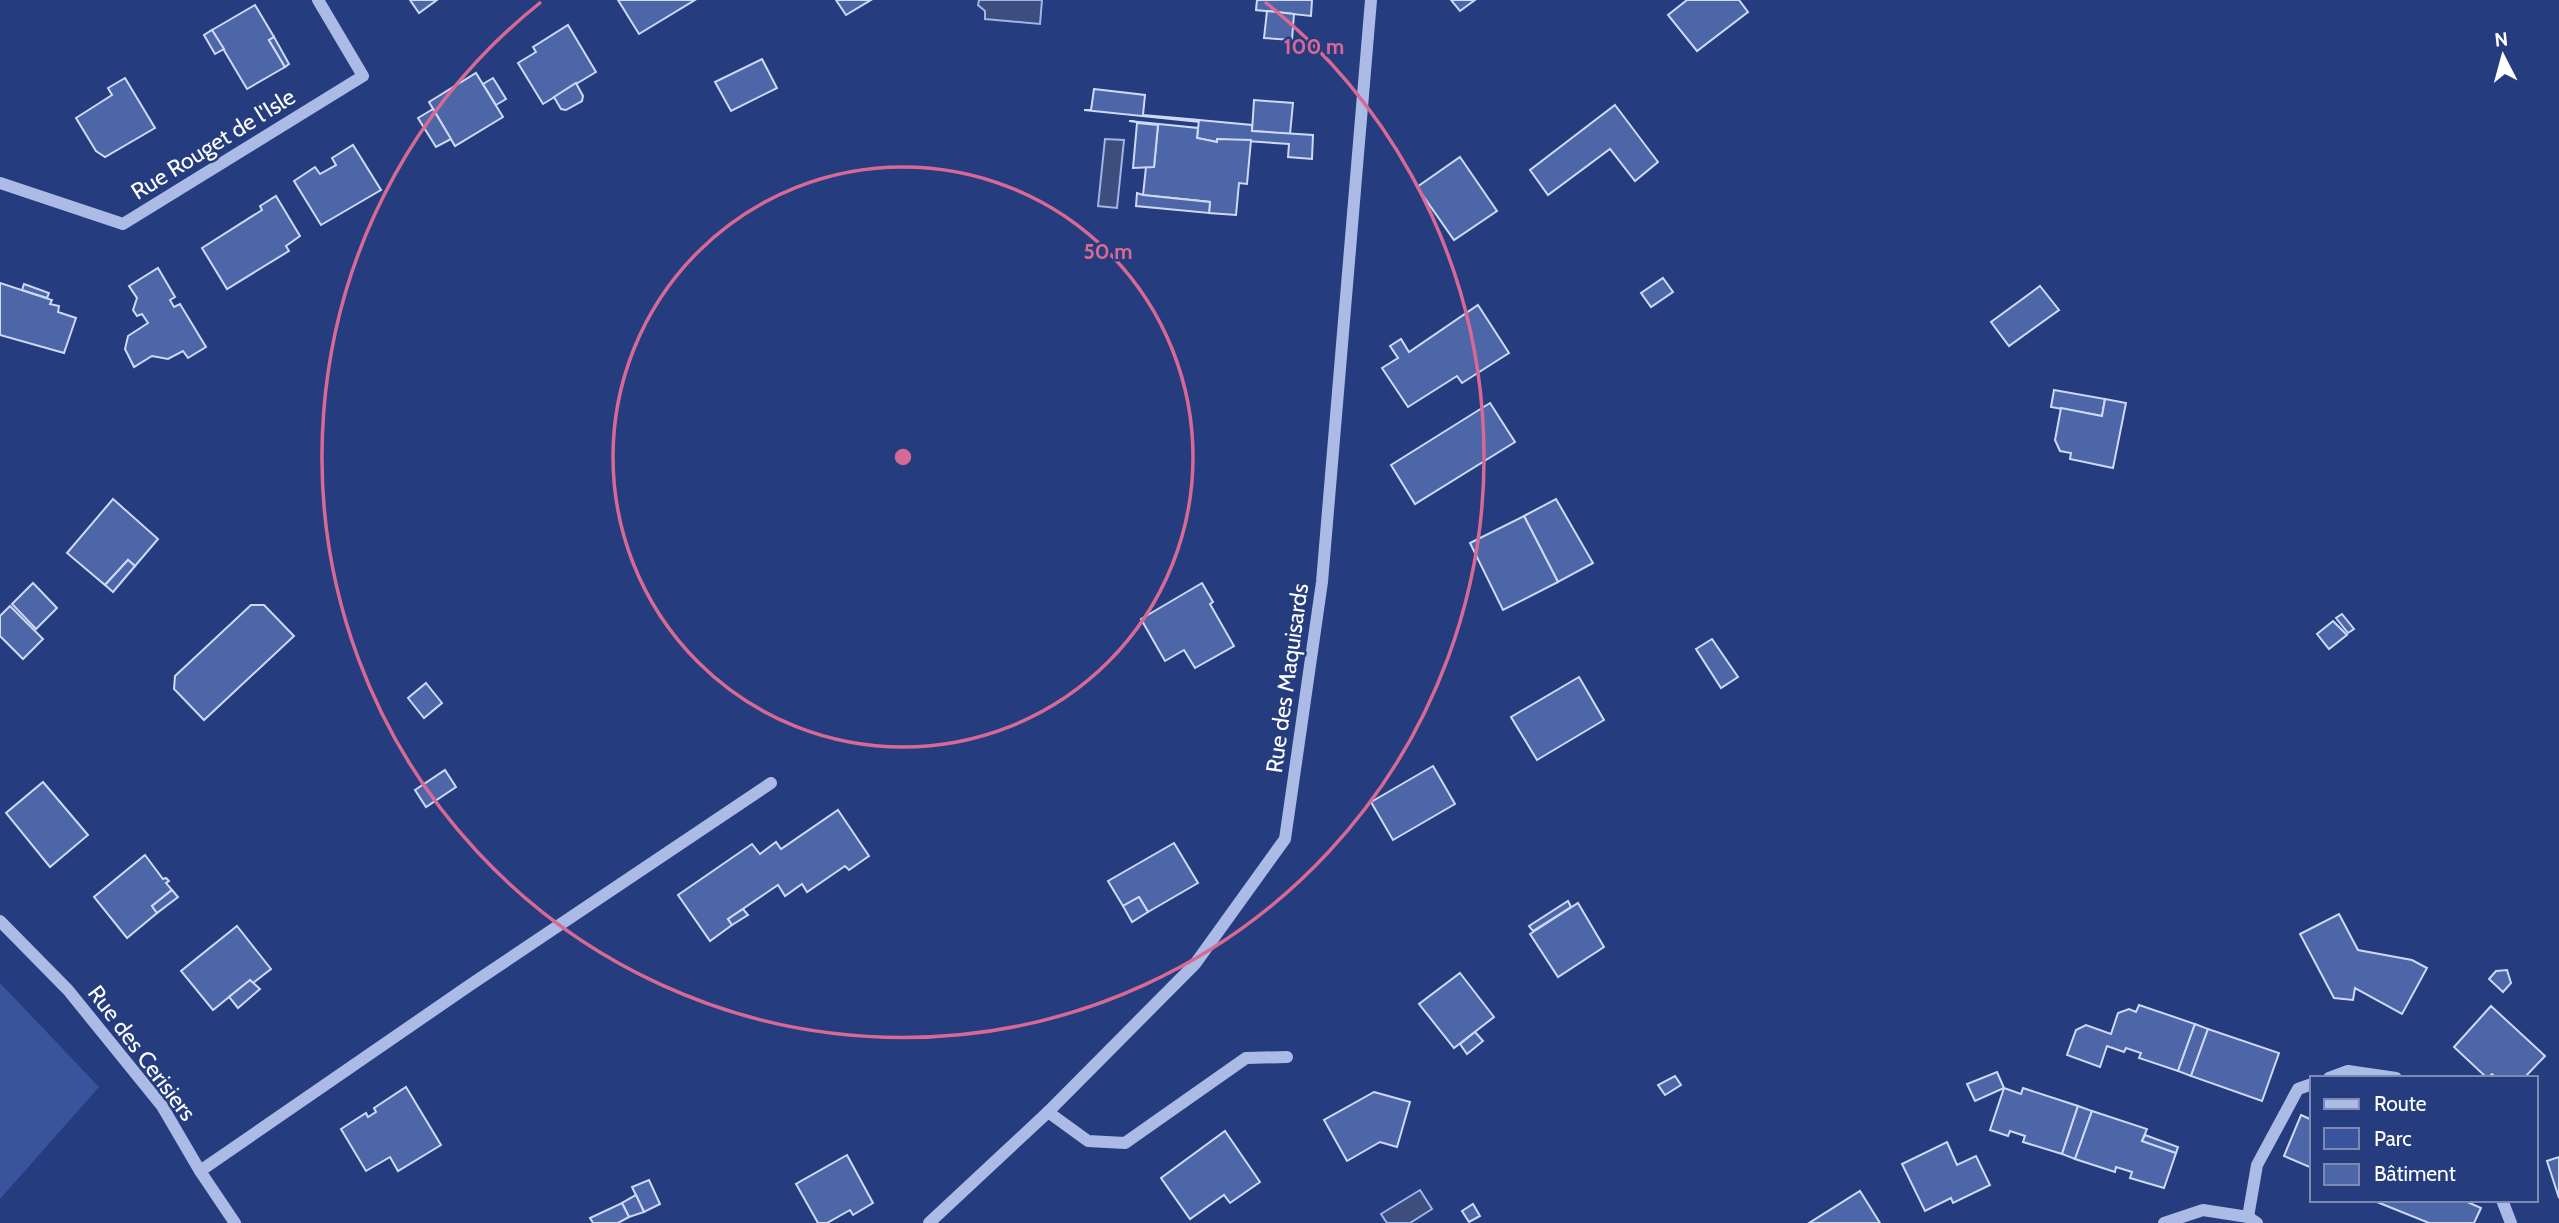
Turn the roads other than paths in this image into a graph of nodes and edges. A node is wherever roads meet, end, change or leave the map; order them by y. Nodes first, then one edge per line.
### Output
1 (317, 0) edge
2 (1371, 0) edge
3 (0, 183) edge
4 (771, 783) dead end
5 (0, 921) edge
6 (1287, 1057) dead end
7 (2334, 1076) edge
8 (2382, 1076) edge
9 (2310, 1085) edge
10 (1048, 1112) junction
11 (200, 1171) junction
12 (2503, 1202) edge
13 (2253, 1220) edge
14 (235, 1223) edge
15 (929, 1223) edge
16 (2164, 1223) edge
17 (2511, 1223) edge

1 - 3 street, Rue Rouget de l'Isle
2 - 10 street, Rue des Maquisards
4 - 11 street
5 - 11 street, Rue des Cerisiers
6 - 10 street
7 - 8 street
9 - 13 street
10 - 15 street, Rue des Maquisards
11 - 14 street, Rue des Cerisiers
12 - 17 street
13 - 16 street

